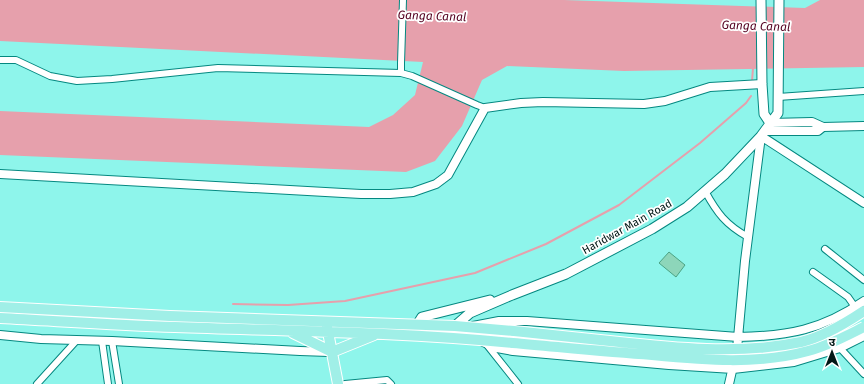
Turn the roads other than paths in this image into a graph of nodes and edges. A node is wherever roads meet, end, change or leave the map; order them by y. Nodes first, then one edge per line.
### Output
1 (404, 0) edge
2 (761, 0) edge
3 (779, 0) edge
4 (0, 60) edge
5 (401, 73) junction
6 (762, 82) junction
7 (864, 91) edge
8 (778, 97) junction
9 (481, 106) junction
10 (770, 122) junction
11 (864, 126) edge
12 (823, 127) junction
13 (763, 133) junction
14 (0, 174) edge
15 (705, 191) junction
16 (864, 203) edge
17 (748, 237) junction
18 (824, 249) dead end
19 (813, 272) dead end
20 (864, 280) edge
21 (512, 295) junction
22 (864, 301) edge
23 (0, 307) edge
24 (860, 309) edge
25 (0, 318) edge
26 (418, 325) junction
27 (455, 326) junction
28 (468, 327) junction
29 (864, 327) edge
30 (328, 328) junction
31 (288, 331) junction
32 (377, 334) junction
33 (0, 335) edge
34 (417, 336) junction
35 (864, 336) edge
36 (454, 337) junction
37 (738, 337) junction
38 (478, 339) junction
39 (77, 340) junction
40 (102, 341) junction
41 (112, 341) junction
42 (487, 345) junction
43 (840, 348) junction
44 (332, 352) junction
45 (733, 369) junction
46 (864, 374) edge
47 (389, 383) edge
48 (37, 384) edge
49 (108, 384) edge
50 (119, 384) edge
51 (338, 384) edge
52 (345, 384) edge
53 (518, 384) edge
54 (729, 384) edge

1 - 5 street
2 - 6 main road
3 - 8 main road, Haridwar Main Road
4 - 5 street
5 - 9 street
6 - 9 street
6 - 10 main road
7 - 8 street
8 - 10 main road, Haridwar Main Road
9 - 14 street
10 - 12 street
10 - 13 main road, Haridwar Main Road
11 - 12 street
12 - 13 street
13 - 15 main road, Haridwar Main Road
13 - 16 street
13 - 17 street
15 - 17 street
15 - 21 main road, Haridwar Main Road
17 - 37 street
18 - 20 street
19 - 24 street
21 - 26 main road, Haridwar Main Road
21 - 27 main road, Haridwar Main Road
22 - 24 street
23 - 30 highway
24 - 28 highway, bridge
24 - 37 street
25 - 31 highway
26 - 27 highway
26 - 30 highway
26 - 34 main road
27 - 28 highway
27 - 36 main road
28 - 37 street
29 - 38 highway, bridge
30 - 31 highway
30 - 32 highway
30 - 44 highway
31 - 44 highway
32 - 34 highway
32 - 44 highway
33 - 39 street
34 - 36 highway
35 - 43 street
36 - 38 highway
37 - 45 street
38 - 42 street
39 - 40 street
39 - 48 street
40 - 41 street
40 - 49 street
41 - 44 street
41 - 50 street
42 - 45 street
42 - 53 street
43 - 45 street
43 - 46 street
44 - 51 highway
45 - 54 street
47 - 52 street

